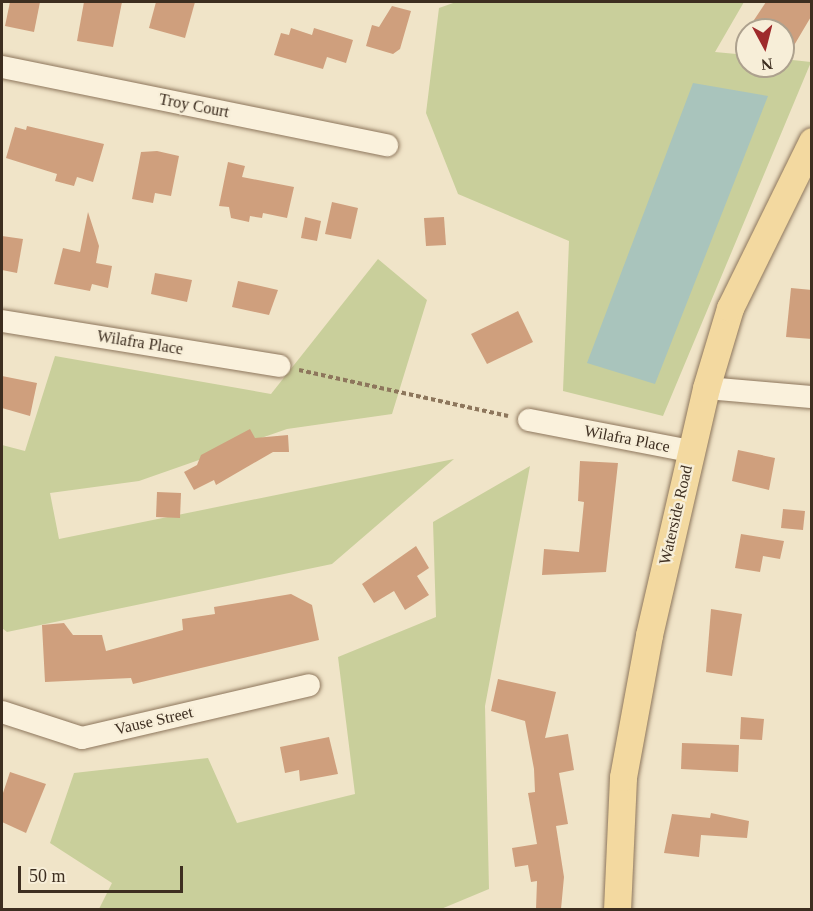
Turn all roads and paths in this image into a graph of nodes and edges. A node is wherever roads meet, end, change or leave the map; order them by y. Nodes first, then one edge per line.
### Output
1 (2, 68) edge
2 (812, 141) edge
3 (387, 145) dead end
4 (2, 321) edge
5 (279, 366) joint
6 (706, 388) junction
7 (812, 397) edge
8 (530, 420) joint
9 (690, 451) junction
10 (309, 685) dead end
11 (2, 712) edge
12 (617, 909) edge

1 - 3 street, Troy Court
2 - 6 main road, Waterside Road
4 - 5 street, Wilafra Place
5 - 8 path
6 - 7 street
6 - 9 main road, Waterside Road
8 - 9 street, Wilafra Place
9 - 12 main road, Waterside Road
10 - 11 street, Vause Street

